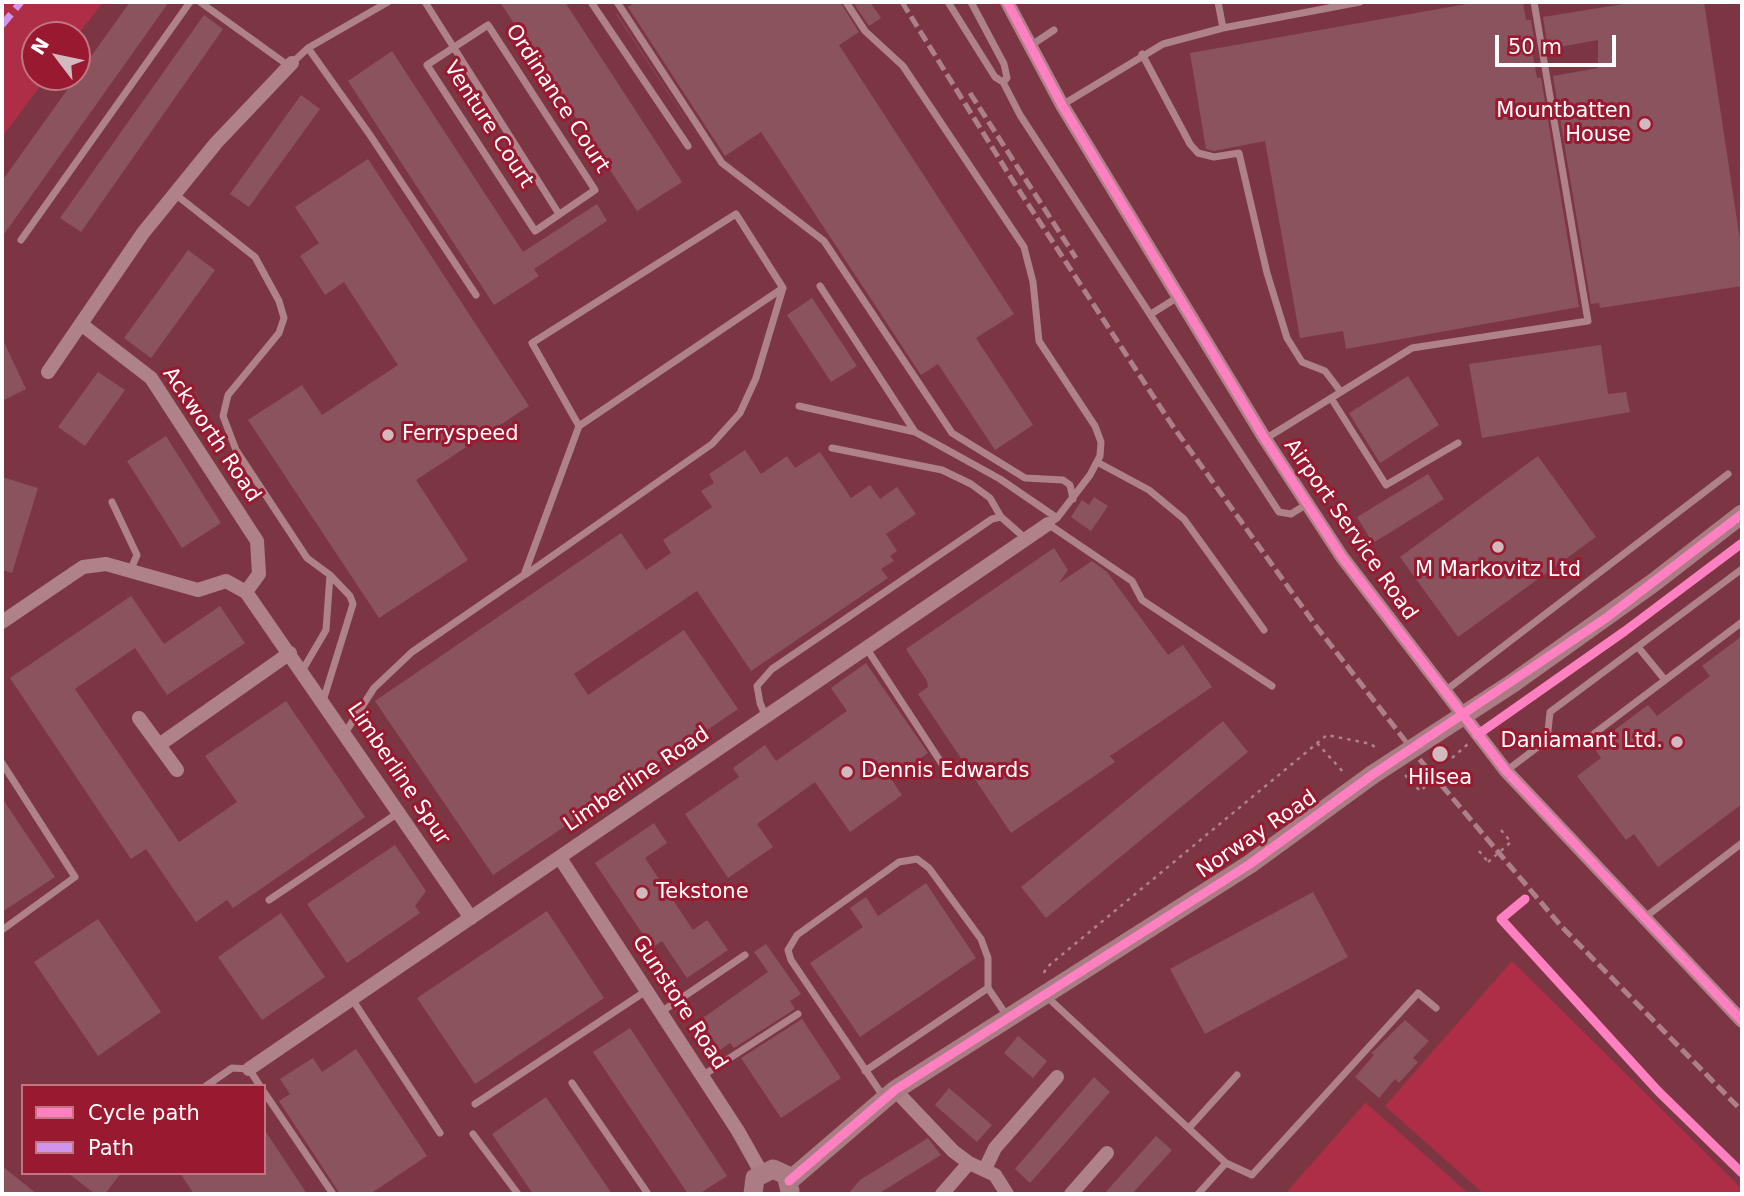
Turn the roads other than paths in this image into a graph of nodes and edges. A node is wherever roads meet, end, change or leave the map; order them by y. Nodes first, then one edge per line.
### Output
1 (190, 2) edge
2 (200, 2) edge
3 (388, 2) edge
4 (425, 2) edge
5 (591, 2) edge
6 (617, 2) edge
7 (846, 2) edge
8 (948, 2) edge
9 (971, 2) edge
10 (1007, 2) edge
11 (1218, 2) edge
12 (1360, 2) edge
13 (1534, 2) edge
14 (1223, 28) junction
15 (1054, 30) dead end
16 (1030, 46) junction
17 (455, 47) junction
18 (308, 48) junction
19 (1142, 54) junction
20 (291, 64) junction
21 (1003, 82) junction
22 (1062, 105) junction
23 (688, 146) dead end
24 (175, 194) junction
25 (559, 214) junction
26 (21, 240) dead end
27 (820, 286) dead end
28 (783, 288) junction
29 (476, 295) dead end
30 (1178, 297) junction
31 (1151, 314) junction
32 (81, 324) junction
33 (48, 372) dead end
34 (1341, 392) junction
35 (1331, 398) junction
36 (799, 406) dead end
37 (579, 426) junction
38 (915, 432) junction
39 (1265, 439) junction
40 (1458, 443) dead end
41 (832, 448) dead end
42 (1097, 462) junction
43 (1728, 474) dead end
44 (1073, 499) junction
45 (112, 502) dead end
46 (1307, 504) junction
47 (1742, 514) edge
48 (1000, 517) junction
49 (1052, 521) junction
50 (1027, 539) junction
51 (131, 569) junction
52 (1742, 569) edge
53 (330, 575) junction
54 (524, 575) junction
55 (246, 592) junction
56 (2, 622) edge
57 (1742, 622) edge
58 (1264, 630) dead end
59 (1638, 647) junction
60 (867, 649) junction
61 (290, 653) junction
62 (302, 671) junction
63 (1665, 680) junction
64 (1272, 686) dead end
65 (1444, 692) junction
66 (323, 701) junction
67 (766, 717) junction
68 (139, 718) dead end
69 (345, 733) junction
70 (1547, 740) junction
71 (159, 745) junction
72 (2, 763) edge
73 (177, 770) dead end
74 (946, 770) dead end
75 (1506, 771) junction
76 (399, 813) junction
77 (1742, 843) edge
78 (560, 858) junction
79 (269, 900) dead end
80 (471, 918) junction
81 (1644, 919) junction
82 (2, 930) edge
83 (745, 955) dead end
84 (988, 988) junction
85 (646, 991) junction
86 (1041, 995) junction
87 (352, 999) junction
88 (1436, 1008) dead end
89 (660, 1012) junction
90 (798, 1014) dead end
91 (1007, 1017) junction
92 (1742, 1021) edge
93 (249, 1069) junction
94 (866, 1071) junction
95 (1237, 1074) dead end
96 (702, 1076) junction
97 (1057, 1077) dead end
98 (572, 1083) dead end
99 (209, 1084) edge
100 (259, 1084) edge
101 (266, 1095) edge
102 (890, 1095) junction
103 (475, 1104) dead end
104 (1189, 1128) junction
105 (440, 1133) dead end
106 (473, 1134) dead end
107 (1107, 1153) dead end
108 (968, 1163) junction
109 (1226, 1163) junction
110 (985, 1168) junction
111 (761, 1172) junction
112 (789, 1187) edge
113 (333, 1194) edge
114 (518, 1194) edge
115 (648, 1194) edge
116 (753, 1194) edge
117 (942, 1194) edge
118 (1007, 1194) edge
119 (1071, 1194) edge
120 (1198, 1194) edge

1 - 26 lane
2 - 20 lane
3 - 18 lane
4 - 17 lane
5 - 23 lane
6 - 44 lane
7 - 42 lane
8 - 21 lane
9 - 21 lane
10 - 16 street, Airport Service Road
11 - 14 lane
12 - 14 lane
13 - 34 lane
14 - 19 lane
15 - 16 lane
16 - 22 street, Airport Service Road
17 - 25 lane
17 - 25 lane, Venture Court
17 - 25 lane, Ordinance Court
18 - 20 lane
18 - 29 lane
19 - 22 lane
19 - 34 lane
20 - 24 street
21 - 31 lane
22 - 30 street, Airport Service Road
24 - 32 street
24 - 53 lane
27 - 38 lane
28 - 37 lane
28 - 37 lane
28 - 54 lane
30 - 31 lane
30 - 39 street, Airport Service Road
31 - 46 lane
32 - 33 street
32 - 55 street, Ackworth Road
34 - 35 lane
35 - 39 lane
35 - 40 lane
36 - 38 lane
37 - 54 lane
38 - 49 lane
39 - 46 street, Airport Service Road
41 - 48 lane
42 - 44 lane
42 - 58 lane
43 - 65 lane
44 - 49 lane
45 - 51 lane
46 - 65 street, Airport Service Road
47 - 86 street, Norway Road, bridge
48 - 50 lane
48 - 67 lane
49 - 50 street, Limberline Road
49 - 64 lane
50 - 60 street, Limberline Road
51 - 55 street
51 - 56 street
52 - 59 lane
53 - 62 lane
53 - 66 lane
54 - 69 lane
55 - 61 street, Limberline Spur
57 - 63 lane
59 - 63 lane
59 - 70 lane
60 - 67 street, Limberline Road
60 - 74 lane
61 - 62 street, Limberline Spur
61 - 71 street
62 - 66 street, Limberline Spur
63 - 70 lane
65 - 75 street, Airport Service Road
66 - 69 street, Limberline Spur
67 - 78 street, Limberline Road
68 - 71 street
69 - 76 street, Limberline Spur
70 - 75 lane
71 - 73 street
72 - 82 lane
75 - 81 street, Airport Service Road
76 - 79 lane
76 - 80 street, Limberline Spur
77 - 81 lane
78 - 80 street, Limberline Road
78 - 85 street, Gunstore Road
80 - 87 street, Limberline Road
81 - 92 street, Airport Service Road
83 - 89 lane
84 - 91 lane
84 - 94 lane
84 - 94 lane
85 - 89 street, Gunstore Road
85 - 103 lane
86 - 91 street, Norway Road
86 - 104 lane
87 - 93 street, Limberline Road
87 - 105 lane
88 - 109 lane
89 - 96 street, Gunstore Road
90 - 96 lane
91 - 102 street, Norway Road
93 - 99 lane
93 - 100 lane
94 - 102 lane
95 - 104 lane
96 - 111 street, Gunstore Road
97 - 110 street
98 - 115 lane
101 - 113 lane
102 - 108 street
102 - 112 street, Norway Road
104 - 109 lane
106 - 114 lane
107 - 119 street
108 - 110 street
108 - 117 street
109 - 120 lane
110 - 118 street
111 - 112 street, Norway Road
111 - 116 street

